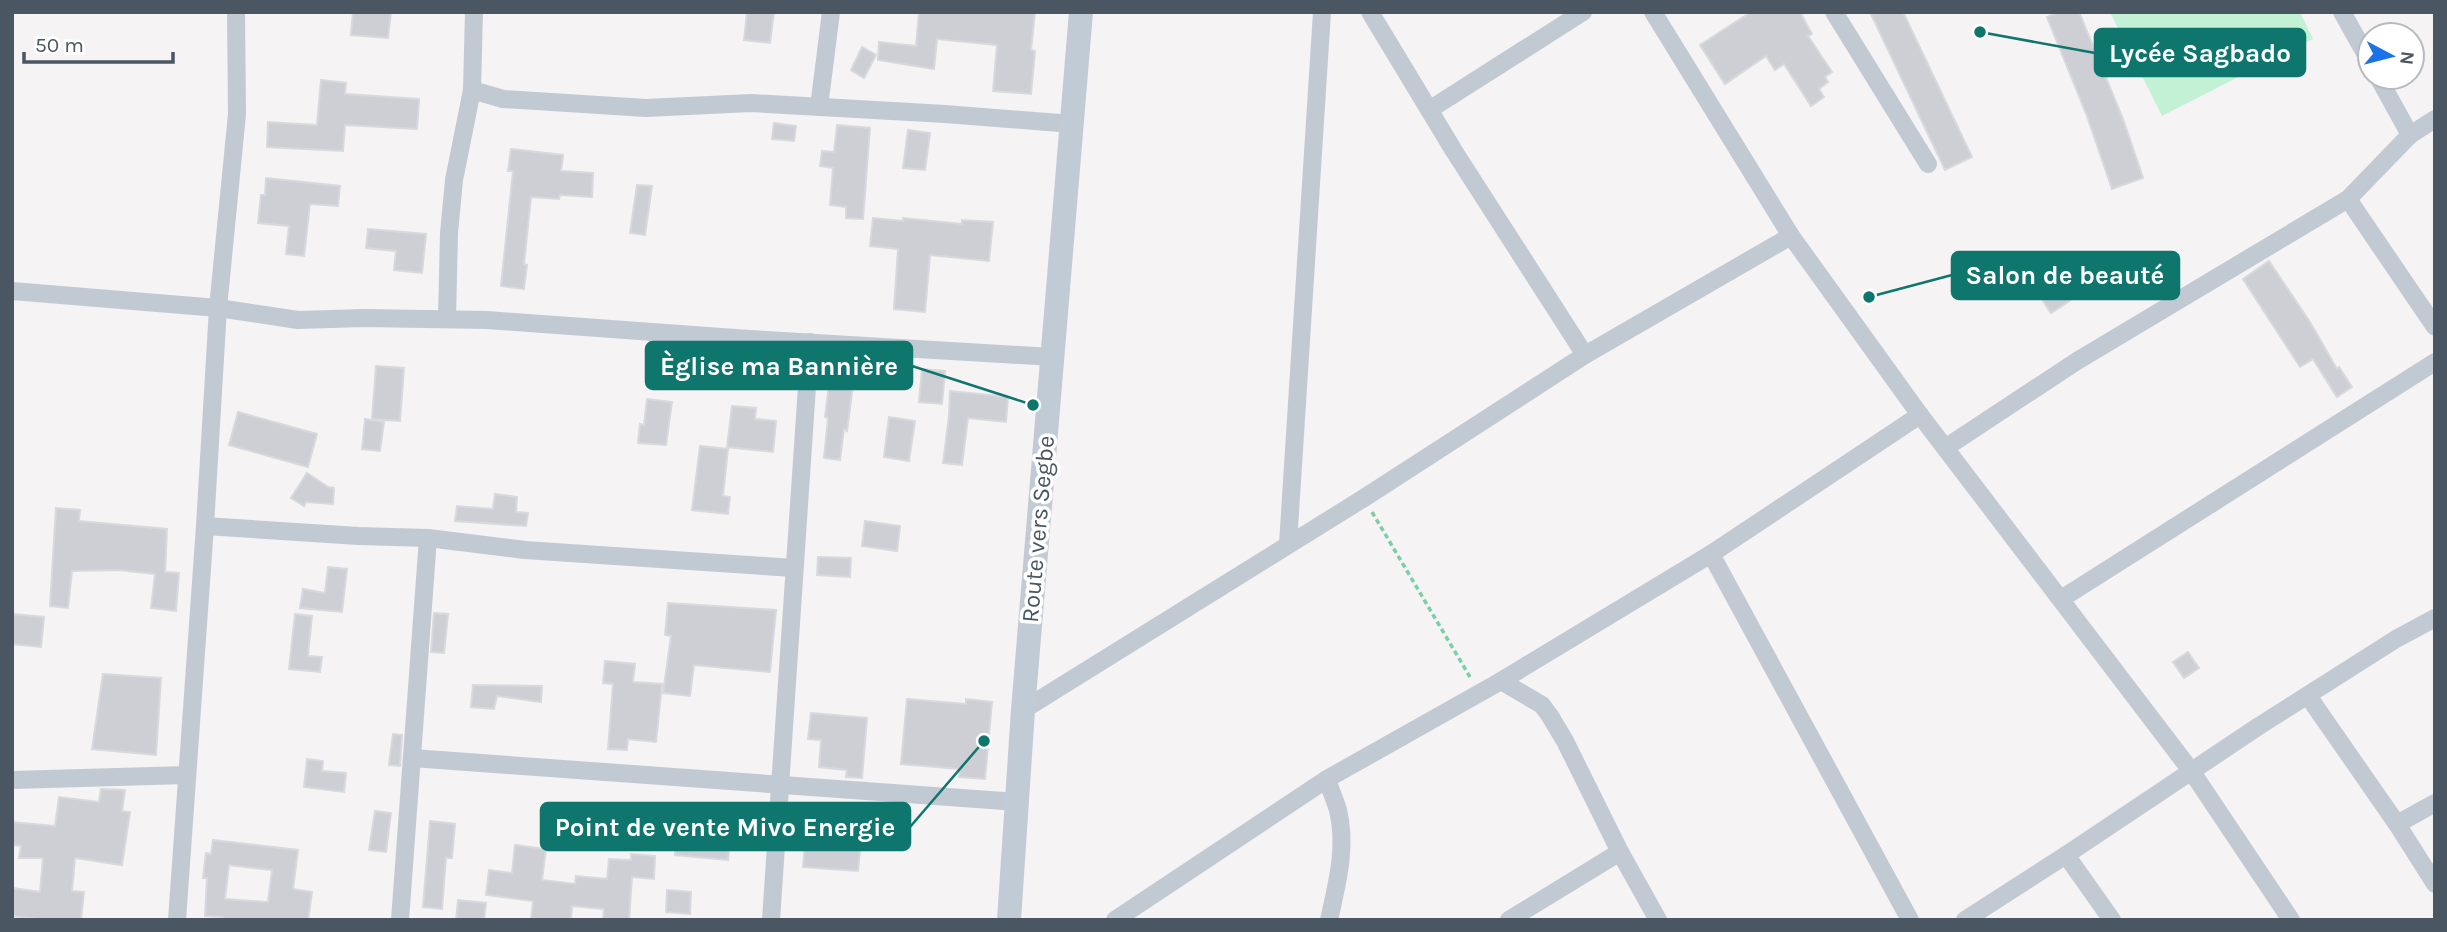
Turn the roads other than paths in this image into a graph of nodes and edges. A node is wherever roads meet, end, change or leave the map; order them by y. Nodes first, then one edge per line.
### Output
1 (236, 12) edge
2 (474, 12) edge
3 (831, 12) edge
4 (1081, 12) edge
5 (1322, 12) edge
6 (1370, 12) edge
7 (1583, 12) edge
8 (1653, 12) edge
9 (1834, 12) edge
10 (2342, 12) edge
11 (2356, 37) edge
12 (472, 90) junction
13 (2386, 91) edge
14 (819, 107) junction
15 (1429, 110) junction
16 (2435, 119) edge
17 (1072, 124) junction
18 (2410, 135) junction
19 (1928, 164) dead end
20 (2348, 199) junction
21 (1791, 236) junction
22 (12, 291) edge
23 (218, 308) junction
24 (447, 319) junction
25 (2435, 327) edge
26 (810, 342) junction
27 (1585, 355) junction
28 (1054, 357) junction
29 (2435, 362) edge
30 (1920, 415) junction
31 (1945, 448) junction
32 (205, 526) junction
33 (428, 538) junction
34 (1288, 544) junction
35 (1711, 554) junction
36 (794, 568) junction
37 (2061, 599) junction
38 (2435, 618) edge
39 (1501, 681) junction
40 (2308, 696) junction
41 (1023, 710) junction
42 (412, 758) junction
43 (2192, 772) junction
44 (187, 775) junction
45 (12, 779) edge
46 (1327, 779) junction
47 (780, 784) junction
48 (1018, 802) junction
49 (2435, 803) edge
50 (2397, 824) junction
51 (1620, 852) junction
52 (2066, 855) junction
53 (2435, 884) edge
54 (177, 920) edge
55 (400, 920) edge
56 (771, 920) edge
57 (1009, 920) edge
58 (1115, 920) edge
59 (1329, 920) edge
60 (1509, 920) edge
61 (1658, 920) edge
62 (1910, 920) edge
63 (1965, 920) edge
64 (2112, 920) edge
65 (2291, 920) edge

1 - 23 street
2 - 12 street
3 - 14 street
4 - 17 main road, Route vers Segbe
5 - 34 street
6 - 15 street
7 - 15 street
8 - 21 street
9 - 19 street
10 - 11 street
12 - 14 street
12 - 24 street
13 - 18 street
14 - 17 street
15 - 27 street
16 - 18 street
17 - 28 main road, Route vers Segbe
18 - 20 street
20 - 25 street
20 - 31 street
21 - 27 street
21 - 30 street
22 - 23 street
23 - 24 street
23 - 32 street
24 - 26 street
26 - 28 street
26 - 36 street
27 - 34 street
28 - 41 main road, Route vers Segbe
29 - 37 street
30 - 31 street
30 - 35 street
31 - 37 street
32 - 33 street
32 - 44 street
33 - 36 street
33 - 42 street
34 - 41 street
35 - 39 street
35 - 62 street
36 - 47 street
37 - 43 street
38 - 40 street
39 - 46 street
39 - 51 street
40 - 43 street
40 - 50 street
41 - 48 main road, Route vers Segbe
42 - 47 street
42 - 55 street
43 - 52 street
43 - 65 street
44 - 45 street
44 - 54 street
46 - 58 street
46 - 59 street
47 - 48 street
47 - 56 street
48 - 57 main road, Route vers Segbe
49 - 50 street
50 - 53 street
51 - 60 street
51 - 61 street
52 - 63 street
52 - 64 street

